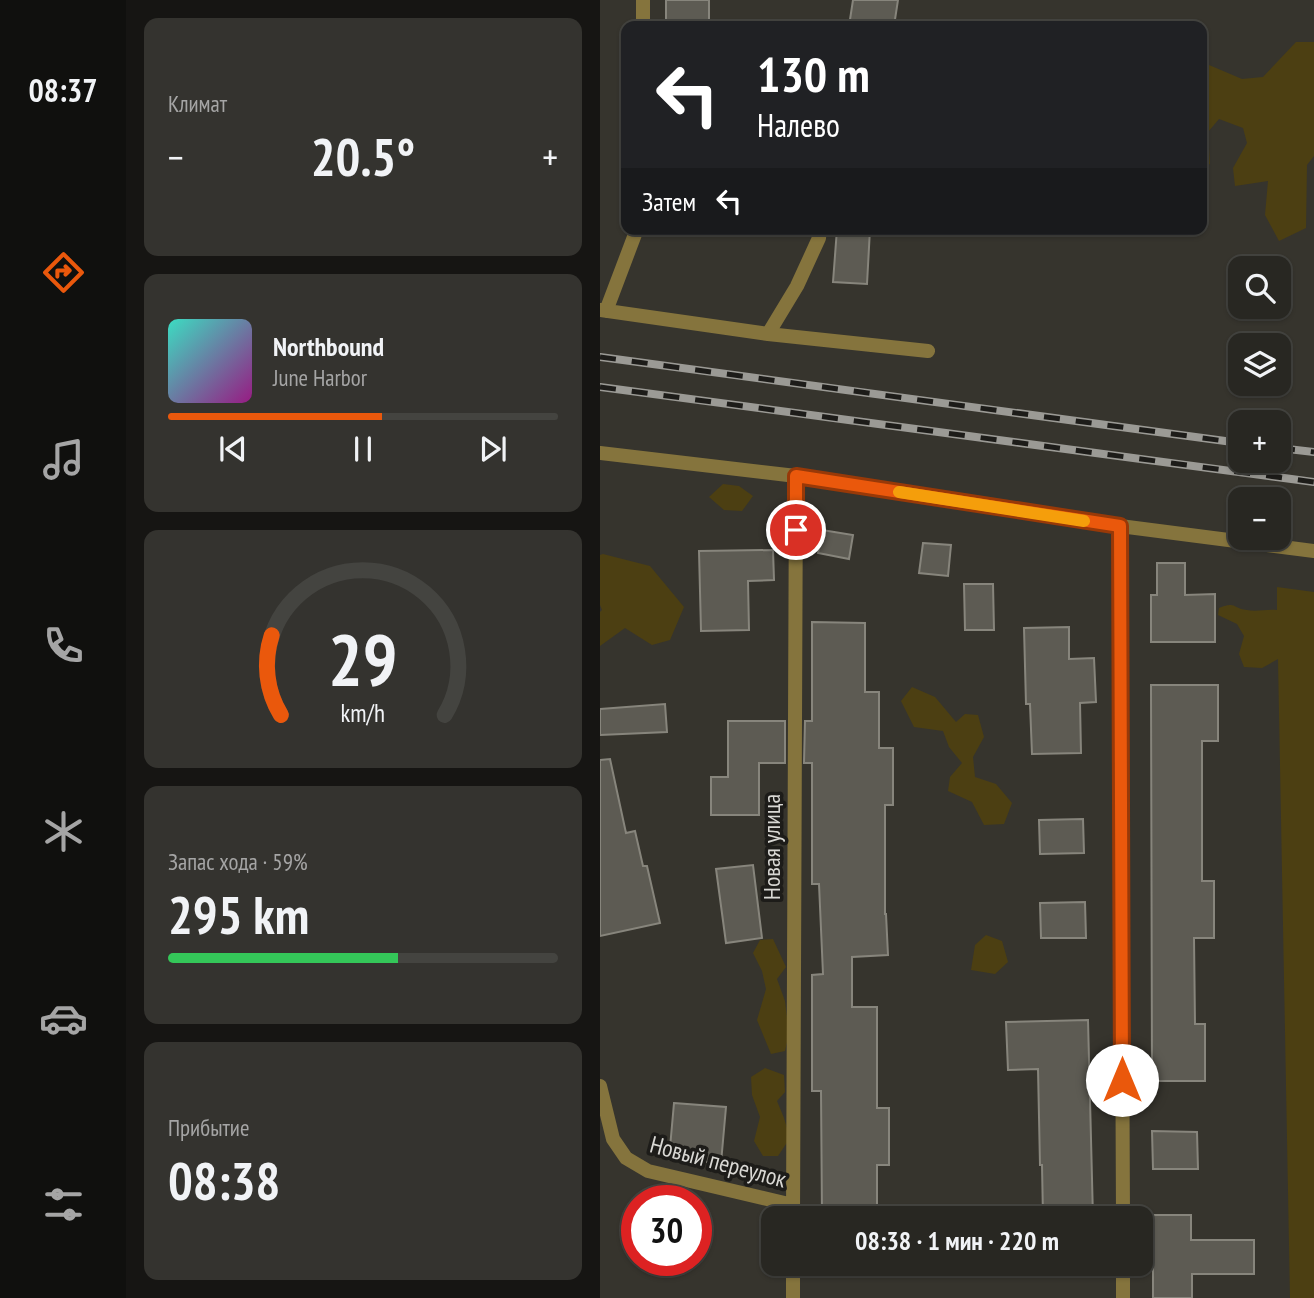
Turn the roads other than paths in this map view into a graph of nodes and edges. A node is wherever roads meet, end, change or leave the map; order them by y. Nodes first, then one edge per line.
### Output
1 (643, 0) edge
2 (643, 21) edge
3 (635, 235) edge
4 (819, 235) edge
5 (603, 311) edge
6 (768, 334) junction
7 (928, 351) dead end
8 (600, 453) edge
9 (796, 476) junction
10 (1120, 526) junction
11 (1314, 551) edge
12 (600, 1086) edge
13 (772, 1206) edge
14 (793, 1206) edge
15 (1123, 1206) edge
16 (793, 1276) edge
17 (1123, 1276) edge
18 (793, 1298) edge
19 (1123, 1298) edge

1 - 2 street
3 - 5 street
4 - 6 street
5 - 6 street
6 - 7 street
8 - 9 street
9 - 10 street
9 - 14 street, Новая улица
10 - 11 street
10 - 15 street
12 - 13 street, Новый переулок
16 - 18 street
17 - 19 street

